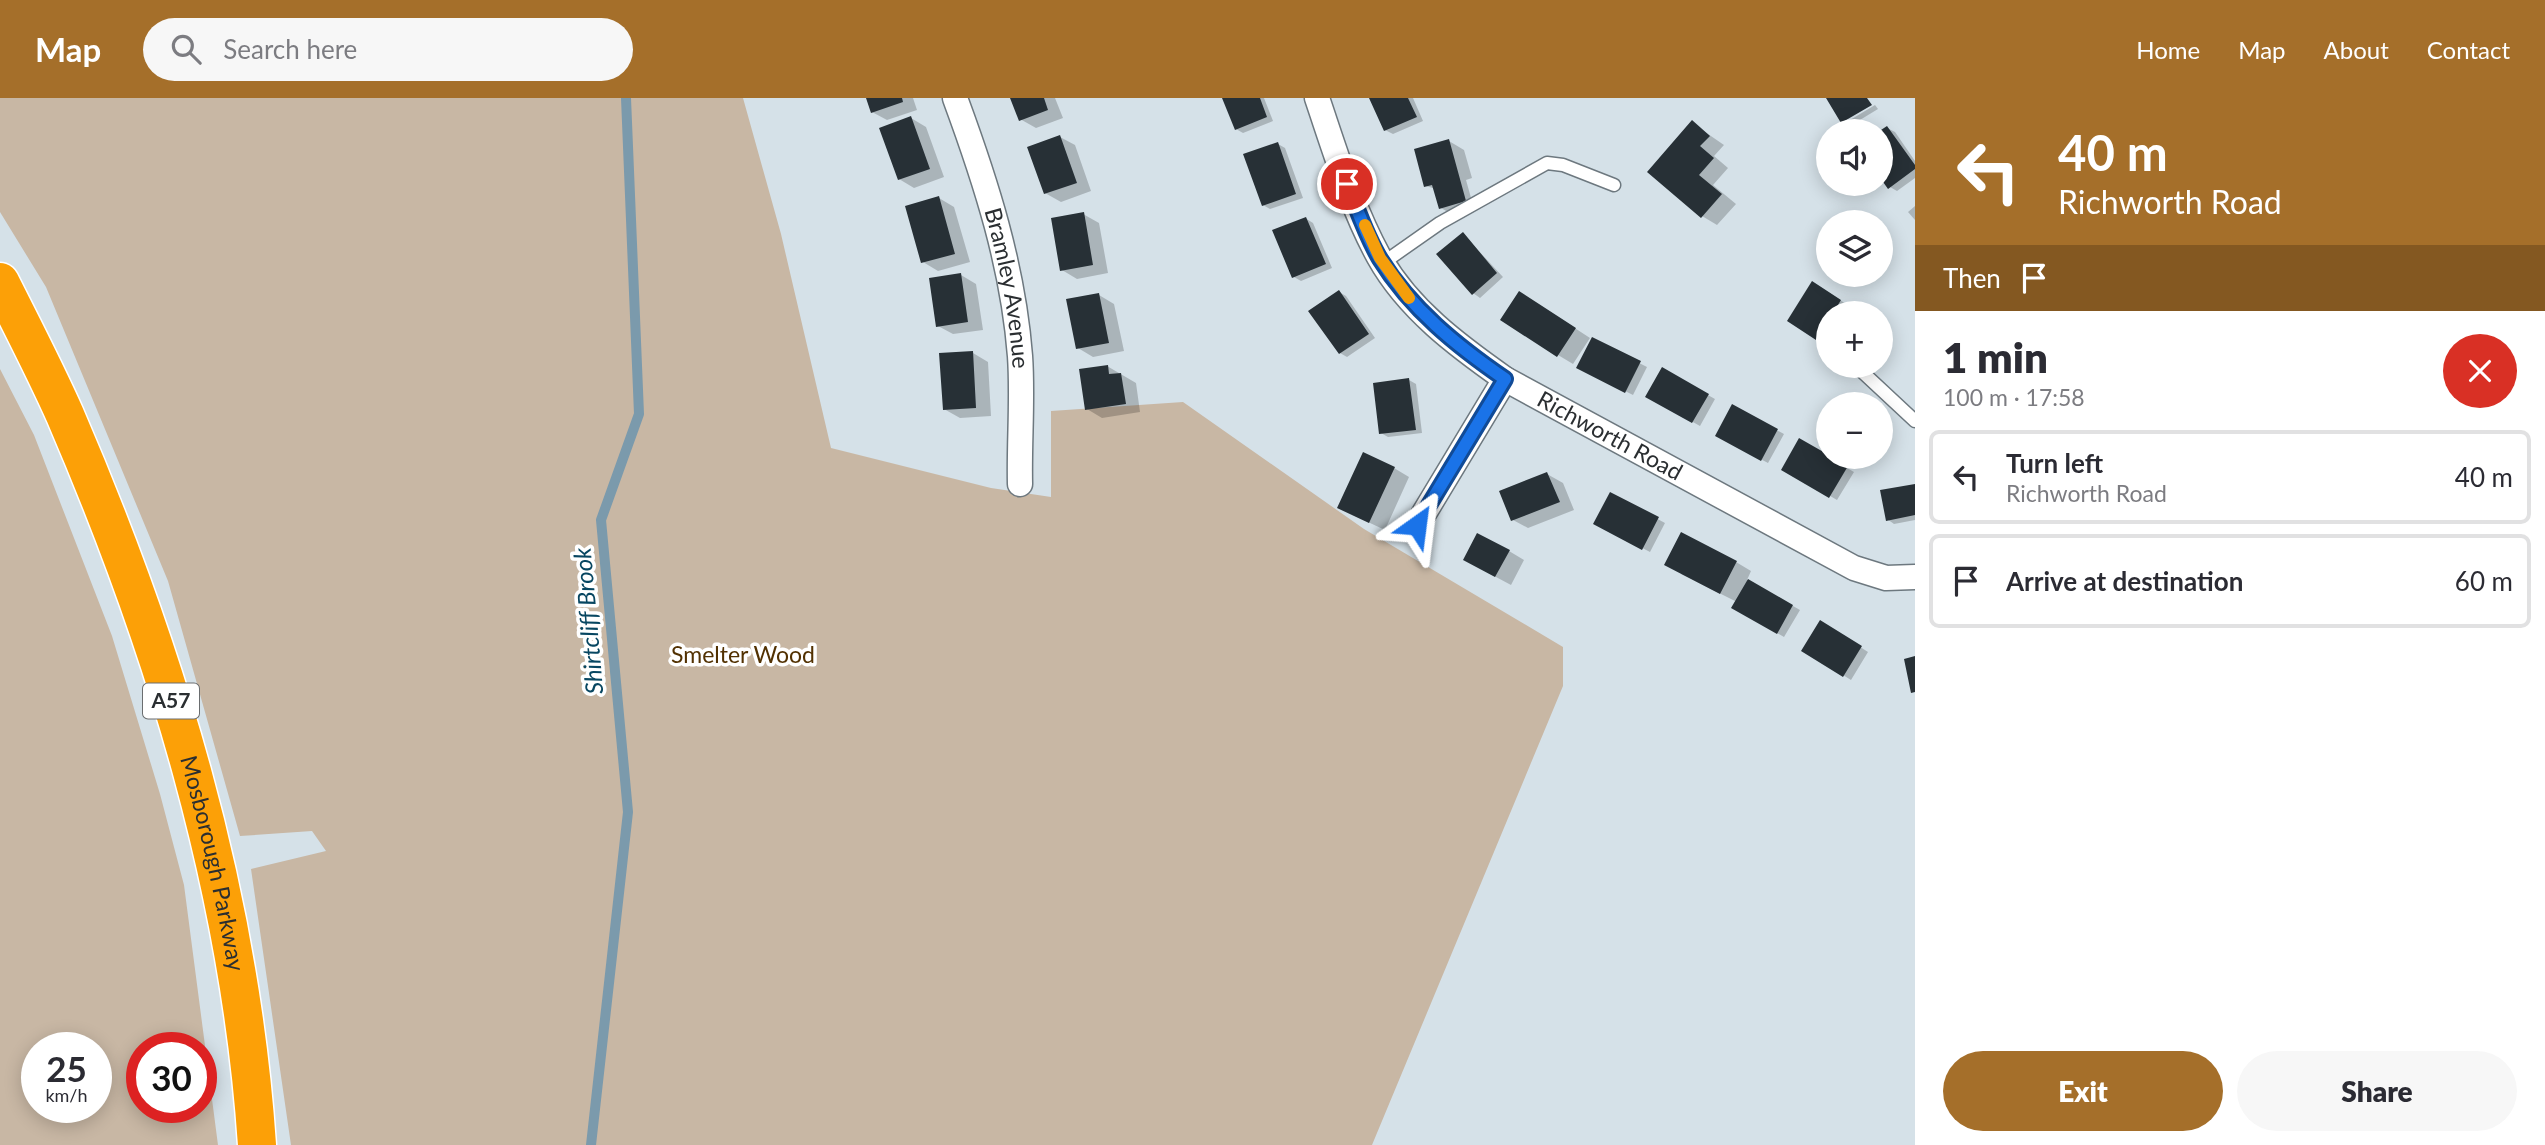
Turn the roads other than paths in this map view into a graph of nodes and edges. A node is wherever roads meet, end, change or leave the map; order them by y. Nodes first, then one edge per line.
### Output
1 (955, 98) edge
2 (1317, 98) edge
3 (1614, 185) dead end
4 (1383, 263) junction
5 (0, 282) edge
6 (1869, 378) edge
7 (1505, 379) junction
8 (1915, 421) edge
9 (1020, 484) dead end
10 (1417, 525) dead end
11 (1915, 577) edge
12 (257, 1145) edge

1 - 9 street, Bramley Avenue
2 - 4 street, Richworth Road
3 - 4 lane
4 - 7 street, Richworth Road
5 - 12 highway, Mosborough Parkway / A57
6 - 8 lane
7 - 10 street
7 - 11 street, Richworth Road

